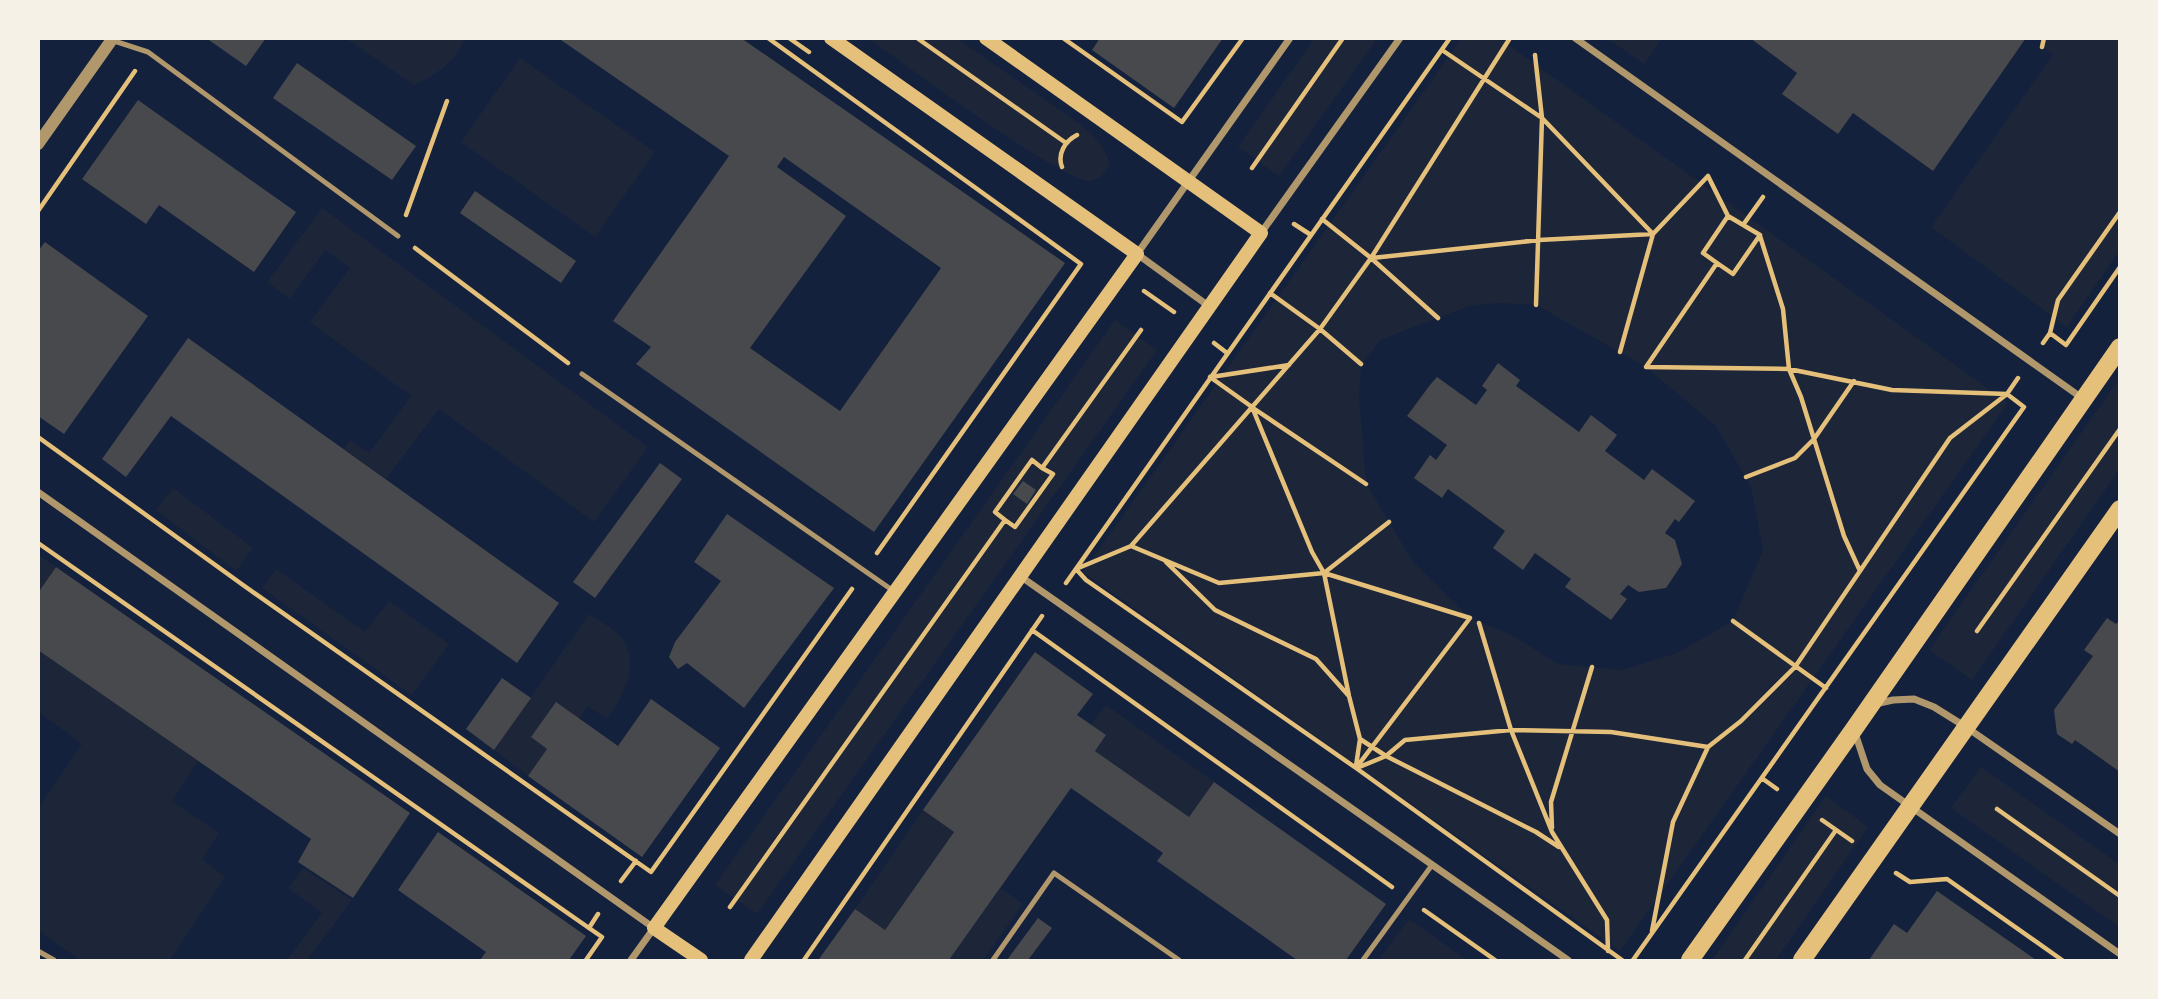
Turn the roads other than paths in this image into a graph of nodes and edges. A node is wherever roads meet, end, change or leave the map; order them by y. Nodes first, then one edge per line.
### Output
1 (831, 38) edge
2 (986, 38) edge
3 (1290, 38) edge
4 (1399, 38) edge
5 (1575, 38) edge
6 (109, 39) edge
7 (38, 144) edge
8 (1189, 182) junction
9 (1261, 233) junction
10 (398, 236) road end
11 (1137, 254) junction
12 (1210, 307) junction
13 (2119, 347) edge
14 (582, 374) road end
15 (2083, 398) junction
16 (38, 492) edge
17 (2119, 509) edge
18 (1020, 576) junction
19 (895, 592) junction
20 (1871, 705) junction
21 (1966, 727) junction
22 (1854, 729) junction
23 (1911, 806) junction
24 (2119, 834) edge
25 (1432, 865) junction
26 (654, 928) junction
27 (38, 951) edge
28 (2119, 954) edge
29 (54, 961) edge
30 (631, 961) edge
31 (701, 961) edge
32 (751, 961) edge
33 (993, 961) edge
34 (1178, 961) edge
35 (1363, 961) edge
36 (1568, 961) edge
37 (1690, 961) edge
38 (1802, 961) edge

1 - 11 main road
2 - 8 main road
3 - 8 street
4 - 9 street
5 - 15 street
6 - 7 street
6 - 10 lane
8 - 9 main road
8 - 11 street
9 - 12 main road
11 - 12 street
11 - 19 main road
12 - 18 main road
13 - 15 main road
14 - 19 lane
15 - 20 main road
16 - 26 street
17 - 21 main road
18 - 25 street
18 - 32 main road
19 - 26 main road
20 - 21 street
20 - 22 main road
21 - 23 main road
21 - 24 street
22 - 23 street
22 - 37 main road
23 - 28 street
23 - 38 main road
25 - 35 lane
25 - 36 street
26 - 30 street
26 - 31 main road
27 - 29 lane
33 - 34 lane

